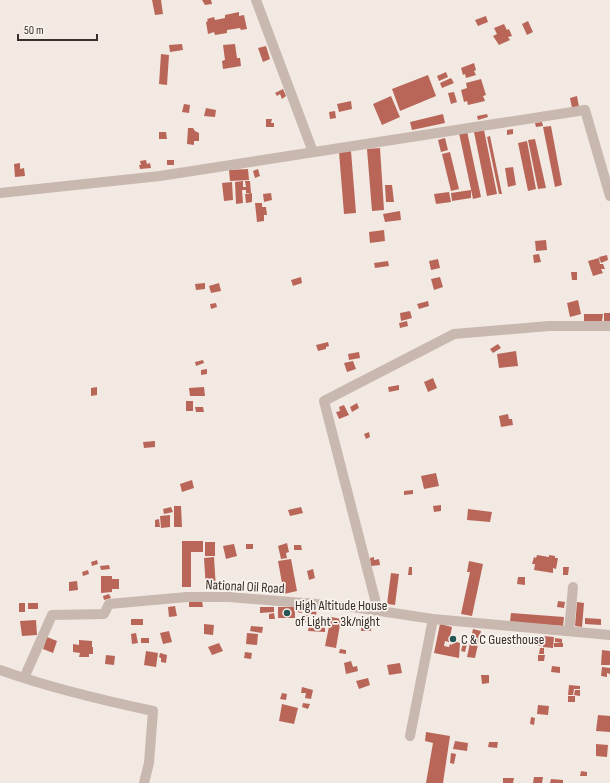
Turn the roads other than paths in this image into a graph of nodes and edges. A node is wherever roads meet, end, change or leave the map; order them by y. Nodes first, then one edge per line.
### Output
1 (256, 0) edge
2 (313, 152) junction
3 (0, 193) edge
4 (610, 196) edge
5 (610, 326) edge
6 (573, 587) dead end
7 (378, 611) junction
8 (433, 619) junction
9 (569, 631) junction
10 (610, 635) edge
11 (0, 670) edge
12 (24, 678) junction
13 (410, 736) dead end
14 (144, 783) edge

1 - 2 street
2 - 3 street
2 - 4 street
5 - 7 street
6 - 9 street
7 - 8 street, National Oil Road
7 - 12 street, National Oil Road
8 - 9 street, National Oil Road
8 - 13 street
9 - 10 street, National Oil Road
11 - 12 street
12 - 14 street

